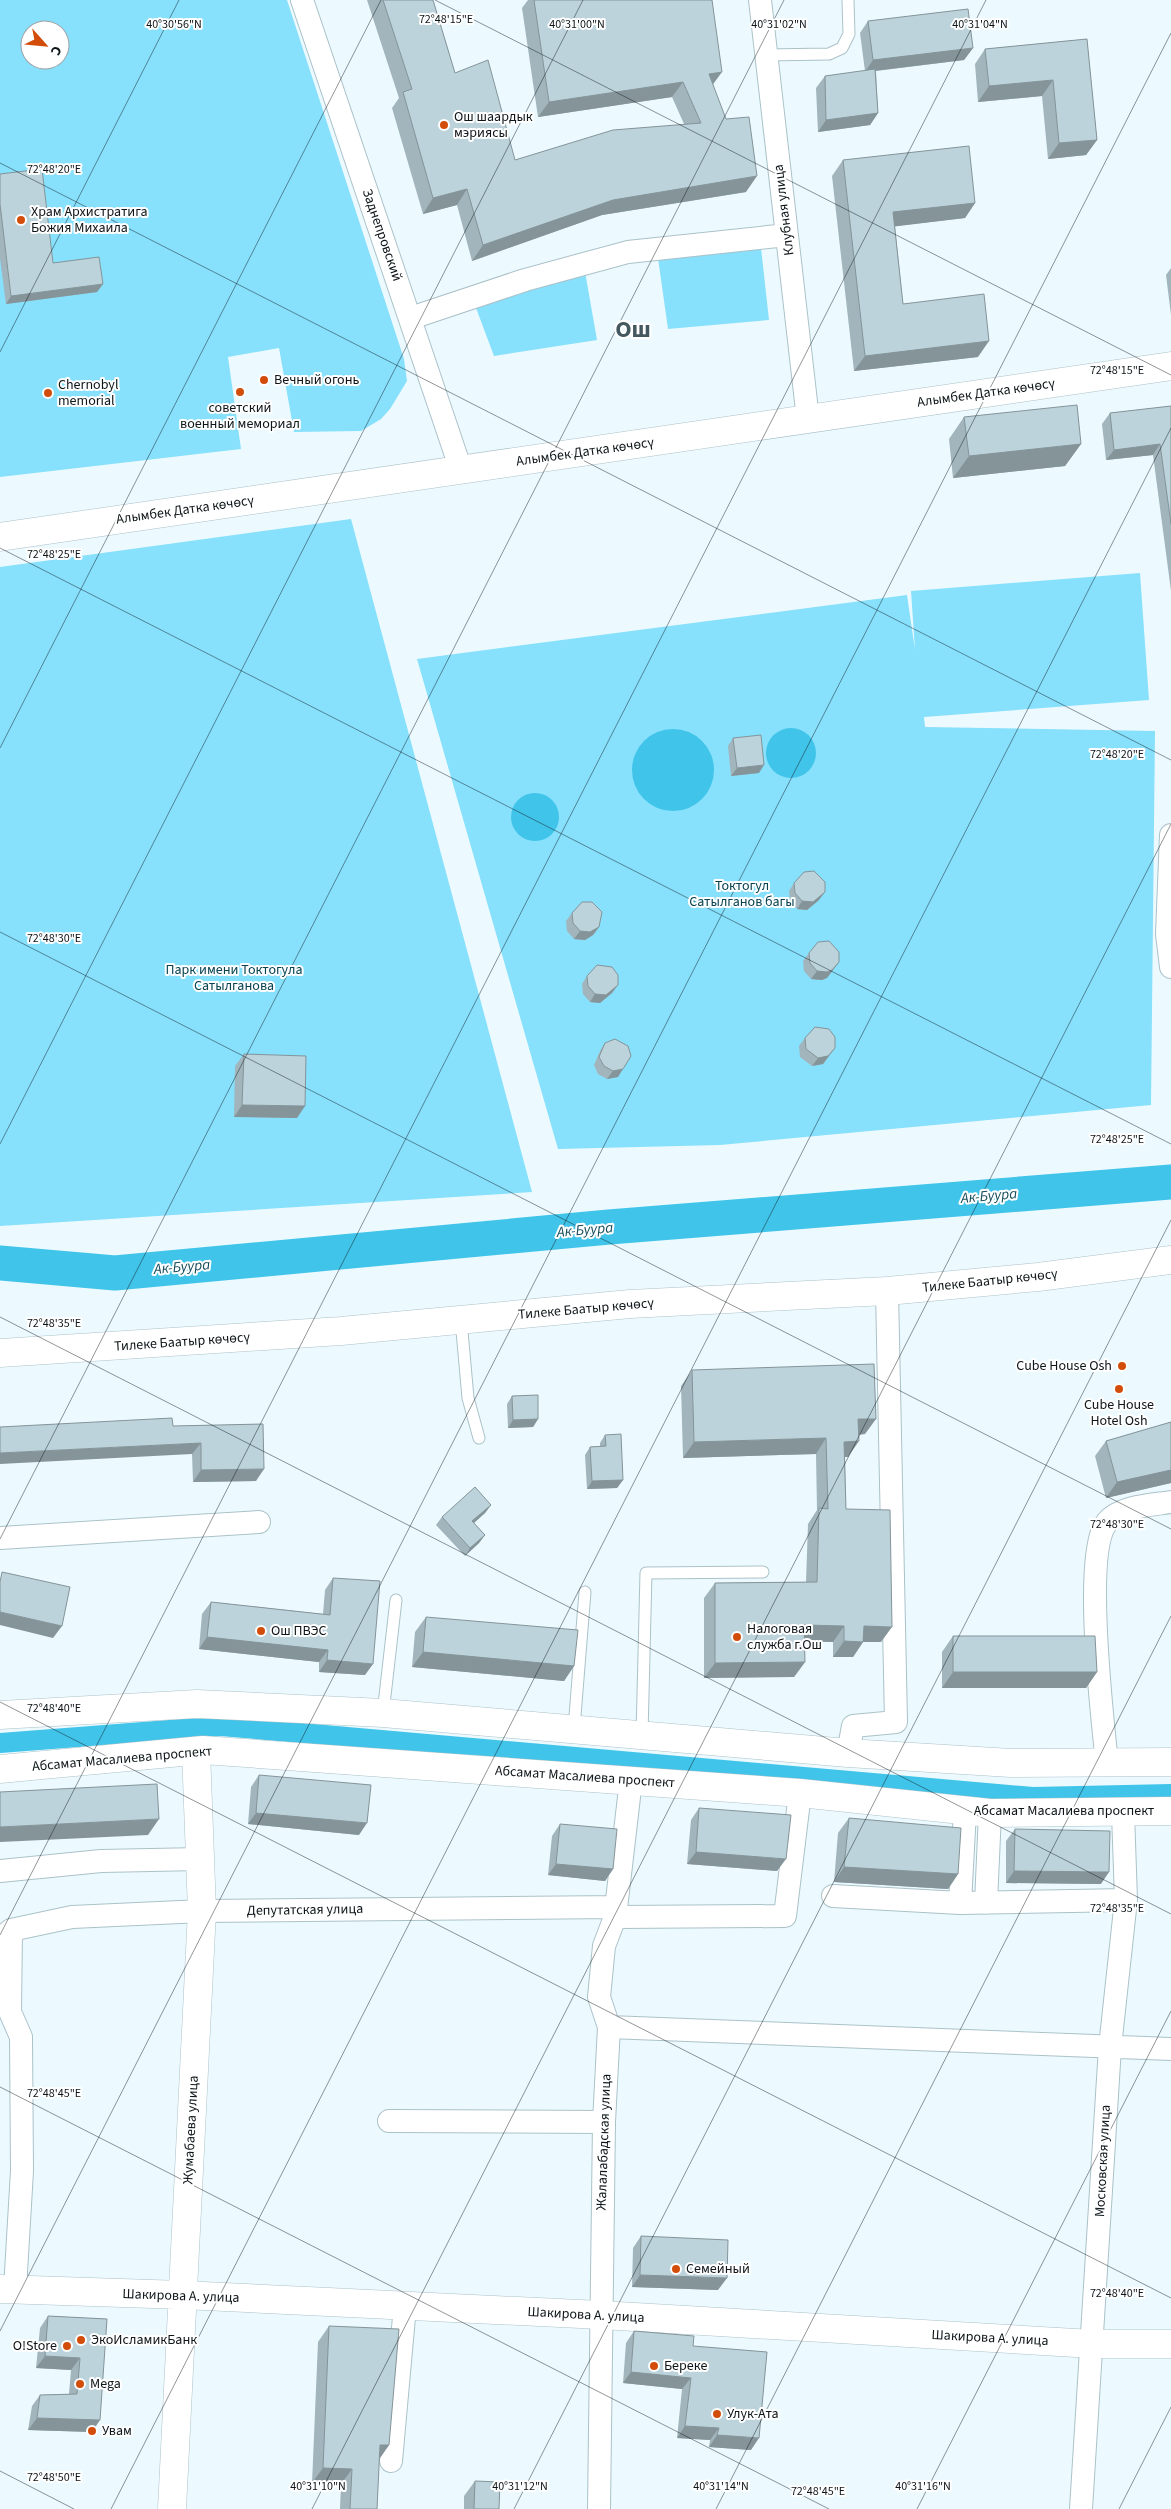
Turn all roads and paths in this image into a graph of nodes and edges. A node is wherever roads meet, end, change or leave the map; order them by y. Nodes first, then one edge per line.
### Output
1 (302, 0) edge
2 (760, 0) edge
3 (848, 0) edge
4 (766, 55) junction
5 (787, 235) junction
6 (411, 318) junction
7 (1171, 366) edge
8 (808, 419) junction
9 (461, 470) junction
10 (0, 537) edge
11 (1171, 835) edge
12 (1171, 967) edge
13 (1171, 1260) edge
14 (887, 1291) junction
15 (460, 1320) junction
16 (0, 1353) edge
17 (479, 1438) dead end
18 (1171, 1502) edge
19 (259, 1522) dead end
20 (0, 1538) edge
21 (763, 1572) dead end
22 (585, 1592) dead end
23 (396, 1600) dead end
24 (382, 1713) junction
25 (0, 1715) edge
26 (574, 1728) junction
27 (642, 1735) junction
28 (196, 1750) junction
29 (848, 1753) junction
30 (1171, 1762) edge
31 (1107, 1764) junction
32 (0, 1769) edge
33 (632, 1780) junction
34 (800, 1793) junction
35 (1171, 1811) edge
36 (977, 1812) junction
37 (1122, 1813) junction
38 (201, 1859) junction
39 (0, 1871) edge
40 (833, 1896) dead end
41 (1126, 1900) junction
42 (960, 1903) junction
43 (986, 1903) junction
44 (202, 1911) junction
45 (615, 1912) junction
46 (6, 1934) edge
47 (608, 2027) junction
48 (1110, 2047) junction
49 (1171, 2049) edge
50 (389, 2122) dead end
51 (604, 2122) junction
52 (8, 2289) edge
53 (183, 2295) junction
54 (405, 2306) junction
55 (601, 2315) junction
56 (1093, 2344) junction
57 (1171, 2344) edge
58 (391, 2461) edge
59 (172, 2509) edge
60 (599, 2509) edge
61 (1081, 2509) edge

1 - 6 street, Заднепровский
2 - 4 street, Клубная улица
3 - 4 lane
4 - 5 street, Клубная улица
5 - 6 street
5 - 8 street, Клубная улица
6 - 9 street, Заднепровский
7 - 8 main road, Алымбек Датка көчөсү
8 - 9 main road, Алымбек Датка көчөсү
9 - 10 main road, Алымбек Датка көчөсү
11 - 12 street
13 - 14 main road, Тилеке Баатыр көчөсү
14 - 15 main road, Тилеке Баатыр көчөсү
14 - 29 street
15 - 16 main road, Тилеке Баатыр көчөсү
15 - 17 lane
18 - 31 street
19 - 20 street
21 - 27 lane
22 - 26 lane
23 - 24 lane
24 - 25 main road
24 - 26 main road
26 - 27 main road
27 - 29 main road
28 - 32 main road, Абсамат Масалиева проспект
28 - 33 main road, Абсамат Масалиева проспект
28 - 38 main road, Жумабаева улица
29 - 31 main road
30 - 31 main road
33 - 34 main road, Абсамат Масалиева проспект
33 - 45 street, Жалалабадская улица
34 - 36 main road, Абсамат Масалиева проспект
34 - 45 street, Депутатская улица
35 - 37 main road, Абсамат Масалиева проспект
36 - 37 main road, Абсамат Масалиева проспект
36 - 42 street
36 - 43 street
37 - 41 street, Московская улица
38 - 39 street
38 - 44 main road, Жумабаева улица
40 - 42 street
41 - 43 street
41 - 48 street, Московская улица
42 - 43 street
44 - 45 street, Депутатская улица
44 - 46 street, Депутатская улица
44 - 53 main road, Жумабаева улица
45 - 47 street, Жалалабадская улица
46 - 52 street
47 - 48 street
47 - 51 street, Жалалабадская улица
48 - 49 street
48 - 56 street, Московская улица
50 - 51 street
51 - 55 street, Жалалабадская улица
52 - 53 main road, Шакирова А. улица
53 - 54 main road, Шакирова А. улица
53 - 59 main road, Жумабаева улица
54 - 55 main road, Шакирова А. улица
54 - 58 street
55 - 56 main road, Шакирова А. улица
55 - 60 street, Жалалабадская улица
56 - 57 main road, Шакирова А. улица
56 - 61 street, Московская улица

